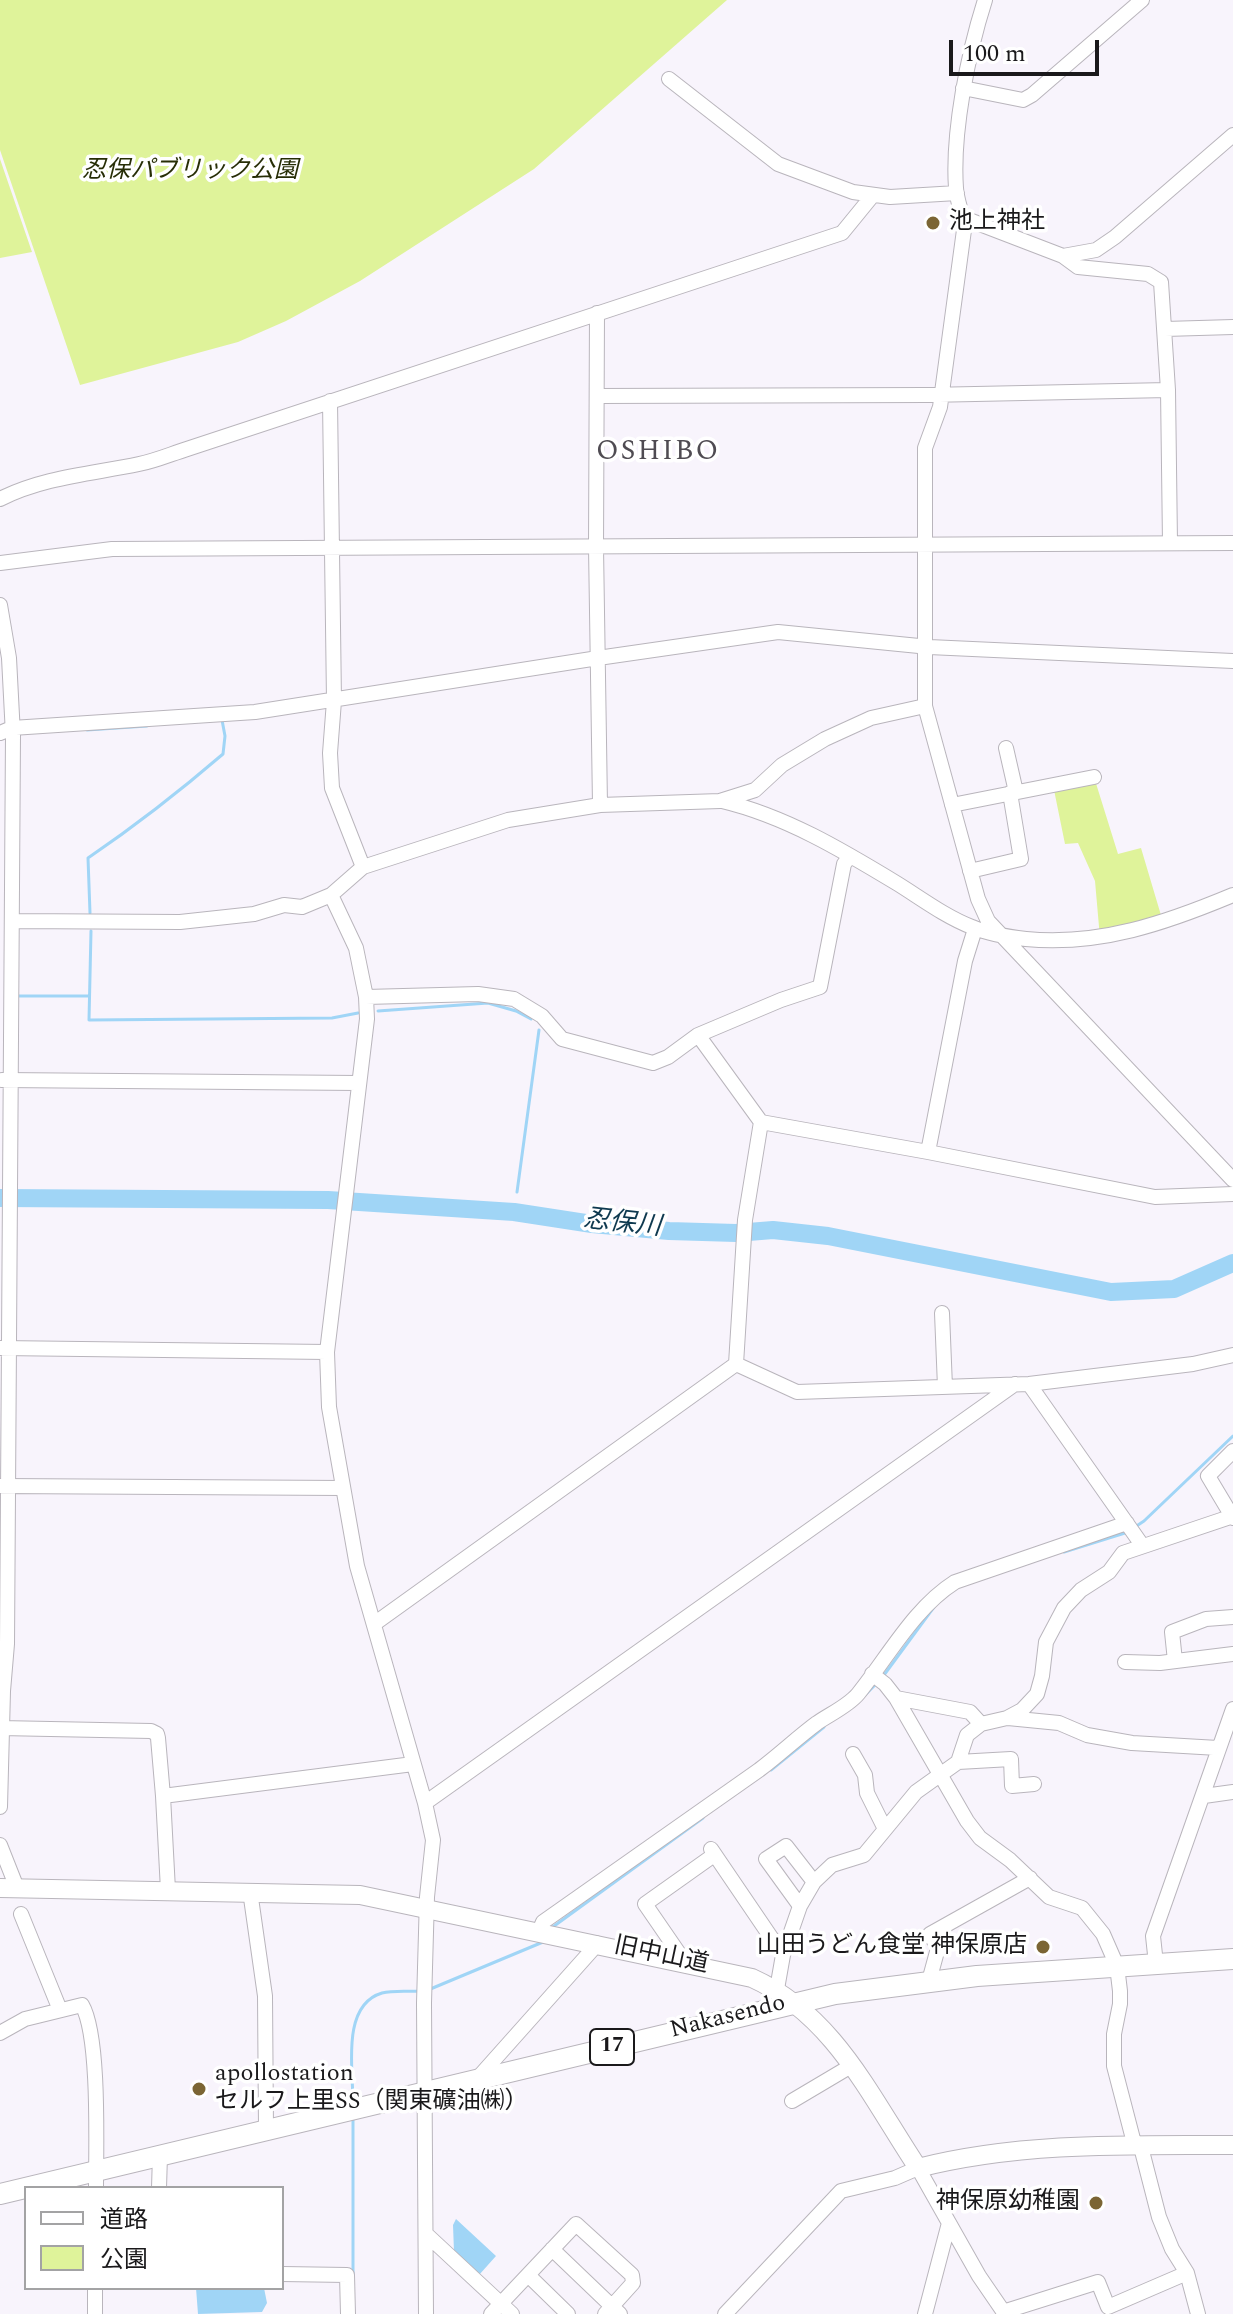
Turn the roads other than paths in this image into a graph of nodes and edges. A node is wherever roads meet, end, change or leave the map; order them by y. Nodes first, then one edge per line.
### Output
1 (985, 0) edge
2 (1142, 0) edge
3 (669, 79) dead end
4 (963, 88) junction
5 (1233, 135) edge
6 (957, 193) junction
7 (873, 195) junction
8 (964, 218) junction
9 (1063, 256) junction
10 (597, 313) junction
11 (1233, 327) edge
12 (1165, 329) junction
13 (1168, 390) junction
14 (942, 393) junction
15 (597, 396) junction
16 (330, 401) junction
17 (0, 499) edge
18 (1170, 543) junction
19 (1233, 543) edge
20 (924, 545) junction
21 (596, 547) junction
22 (332, 549) junction
23 (0, 563) edge
24 (0, 605) edge
25 (0, 618) edge
26 (924, 646) junction
27 (598, 658) junction
28 (1233, 661) edge
29 (334, 701) junction
30 (925, 706) junction
31 (6, 730) edge
32 (1006, 748) dead end
33 (1094, 777) dead end
34 (1013, 792) junction
35 (720, 801) junction
36 (600, 805) junction
37 (952, 805) junction
38 (850, 856) junction
39 (363, 867) junction
40 (970, 871) junction
41 (331, 895) junction
42 (1233, 895) edge
43 (8, 911) edge
44 (975, 929) junction
45 (1000, 936) junction
46 (366, 997) junction
47 (698, 1035) junction
48 (5, 1080) edge
49 (358, 1083) junction
50 (761, 1122) junction
51 (928, 1152) junction
52 (1233, 1180) edge
53 (1233, 1194) edge
54 (942, 1313) dead end
55 (4, 1348) edge
56 (327, 1352) junction
57 (1233, 1355) edge
58 (736, 1364) junction
59 (1022, 1384) junction
60 (945, 1387) junction
61 (1233, 1451) edge
62 (3, 1486) edge
63 (343, 1488) junction
64 (1233, 1517) edge
65 (1127, 1523) junction
66 (1142, 1545) junction
67 (1233, 1617) edge
68 (374, 1624) junction
69 (1233, 1654) edge
70 (1175, 1661) junction
71 (1125, 1662) dead end
72 (872, 1674) junction
73 (896, 1698) junction
74 (1233, 1709) edge
75 (1007, 1718) junction
76 (981, 1724) junction
77 (1, 1728) edge
78 (1218, 1748) junction
79 (853, 1754) dead end
80 (958, 1762) junction
81 (413, 1764) junction
82 (941, 1775) junction
83 (1034, 1784) dead end
84 (1233, 1792) edge
85 (163, 1796) junction
86 (1204, 1796) junction
87 (425, 1803) junction
88 (0, 1807) edge
89 (885, 1829) junction
90 (0, 1845) edge
91 (1030, 1878) junction
92 (814, 1882) junction
93 (8, 1888) edge
94 (168, 1890) junction
95 (250, 1891) junction
96 (800, 1906) junction
97 (428, 1908) junction
98 (21, 1914) dead end
99 (545, 1932) junction
100 (596, 1943) junction
101 (783, 1955) junction
102 (1233, 1959) edge
103 (677, 1960) junction
104 (1156, 1964) junction
105 (1117, 1966) junction
106 (929, 1981) junction
107 (777, 1989) junction
108 (796, 2002) junction
109 (60, 2010) junction
110 (0, 2033) edge
111 (851, 2066) junction
112 (477, 2079) junction
113 (427, 2092) junction
114 (792, 2101) dead end
115 (266, 2130) junction
116 (1137, 2145) junction
117 (1233, 2145) edge
118 (160, 2155) junction
119 (918, 2168) junction
120 (96, 2179) edge
121 (51, 2186) edge
122 (159, 2186) edge
123 (24, 2190) edge
124 (0, 2194) edge
125 (949, 2223) junction
126 (426, 2234) junction
127 (552, 2249) junction
128 (1187, 2273) junction
129 (284, 2274) edge
130 (528, 2275) junction
131 (95, 2290) edge
132 (501, 2310) edge
133 (612, 2312) edge
134 (1004, 2313) edge
135 (95, 2314) edge
136 (348, 2314) edge
137 (426, 2314) edge
138 (568, 2314) edge
139 (725, 2314) edge
140 (925, 2314) edge
141 (1198, 2314) edge

1 - 4 street
2 - 4 street
3 - 7 street
4 - 6 street
5 - 9 street
6 - 7 street
6 - 8 street
7 - 10 street
8 - 9 street
8 - 14 street
9 - 12 street
10 - 15 street
10 - 16 street
11 - 12 street
12 - 13 street
13 - 14 street
13 - 18 street
14 - 15 street
14 - 20 street
15 - 21 street
16 - 17 street
16 - 22 street
18 - 19 street
18 - 20 street
20 - 21 street
20 - 26 street
21 - 22 street
21 - 27 street
22 - 23 street
22 - 29 street
24 - 25 street
25 - 31 street
26 - 27 street
26 - 28 street
26 - 30 street
27 - 29 street
27 - 36 street
29 - 31 street
29 - 39 street
30 - 35 street
30 - 37 street
31 - 43 street
32 - 34 street
33 - 34 street
34 - 37 street
34 - 40 street
35 - 36 street
35 - 38 street
36 - 39 street
37 - 40 street
38 - 44 street
38 - 47 street
39 - 41 street
40 - 45 street
41 - 43 street
41 - 46 street
42 - 45 street
43 - 48 street
44 - 45 street
44 - 51 street
45 - 52 street
46 - 47 street
46 - 49 street
47 - 50 street
48 - 49 street
48 - 55 street
49 - 56 street
50 - 51 street
50 - 58 street
51 - 53 street
54 - 60 street
55 - 56 street
55 - 62 street
56 - 63 street
57 - 59 street
58 - 60 street
58 - 68 street
59 - 60 street
59 - 65 street
59 - 87 street
61 - 64 street
62 - 63 street
62 - 77 street
63 - 68 street
64 - 66 street
65 - 66 street
65 - 72 street
66 - 75 street
67 - 70 street
68 - 81 street
69 - 70 street
70 - 71 street
72 - 73 street
72 - 99 street
73 - 76 street
73 - 82 street
74 - 78 street
75 - 76 street
75 - 78 street
76 - 80 street
77 - 85 street
77 - 88 street
78 - 86 street
79 - 89 street
80 - 82 street
80 - 83 street
81 - 85 street
81 - 87 street
82 - 89 street
82 - 91 street
84 - 86 street
85 - 94 street
86 - 104 street
87 - 97 street
89 - 92 street
90 - 93 street
91 - 105 street
91 - 106 street
92 - 96 street
92 - 96 street
93 - 94 main road, 旧中山道
94 - 95 main road, 旧中山道
95 - 97 main road, 旧中山道
95 - 115 street
96 - 101 street
97 - 99 main road, 旧中山道
97 - 113 street
98 - 109 street
99 - 100 main road, 旧中山道
100 - 103 main road, 旧中山道
100 - 112 street
101 - 103 street
101 - 107 street
102 - 104 highway, Nakasendo / 17
103 - 107 main road, 旧中山道
104 - 105 highway, Nakasendo / 17
105 - 106 highway, Nakasendo / 17
105 - 116 street
106 - 108 highway, Nakasendo / 17
107 - 108 main road, 旧中山道
108 - 111 main road, 旧中山道
108 - 112 highway, Nakasendo / 17
109 - 110 street
109 - 120 street
111 - 114 street
111 - 119 main road, 旧中山道
112 - 113 highway, Nakasendo / 17
113 - 115 highway, Nakasendo / 17
113 - 126 street
115 - 118 highway, Nakasendo / 17
116 - 117 main road
116 - 119 main road
116 - 128 street
118 - 120 highway, Nakasendo / 17
118 - 122 street
119 - 125 street
119 - 139 street
120 - 121 highway, Nakasendo / 17
123 - 124 highway, Nakasendo / 17
125 - 134 street
125 - 140 street
126 - 132 street
126 - 137 street
127 - 130 street
127 - 133 street
127 - 133 street
128 - 134 street
128 - 141 street
129 - 136 street
130 - 132 street
130 - 138 street
131 - 135 street

